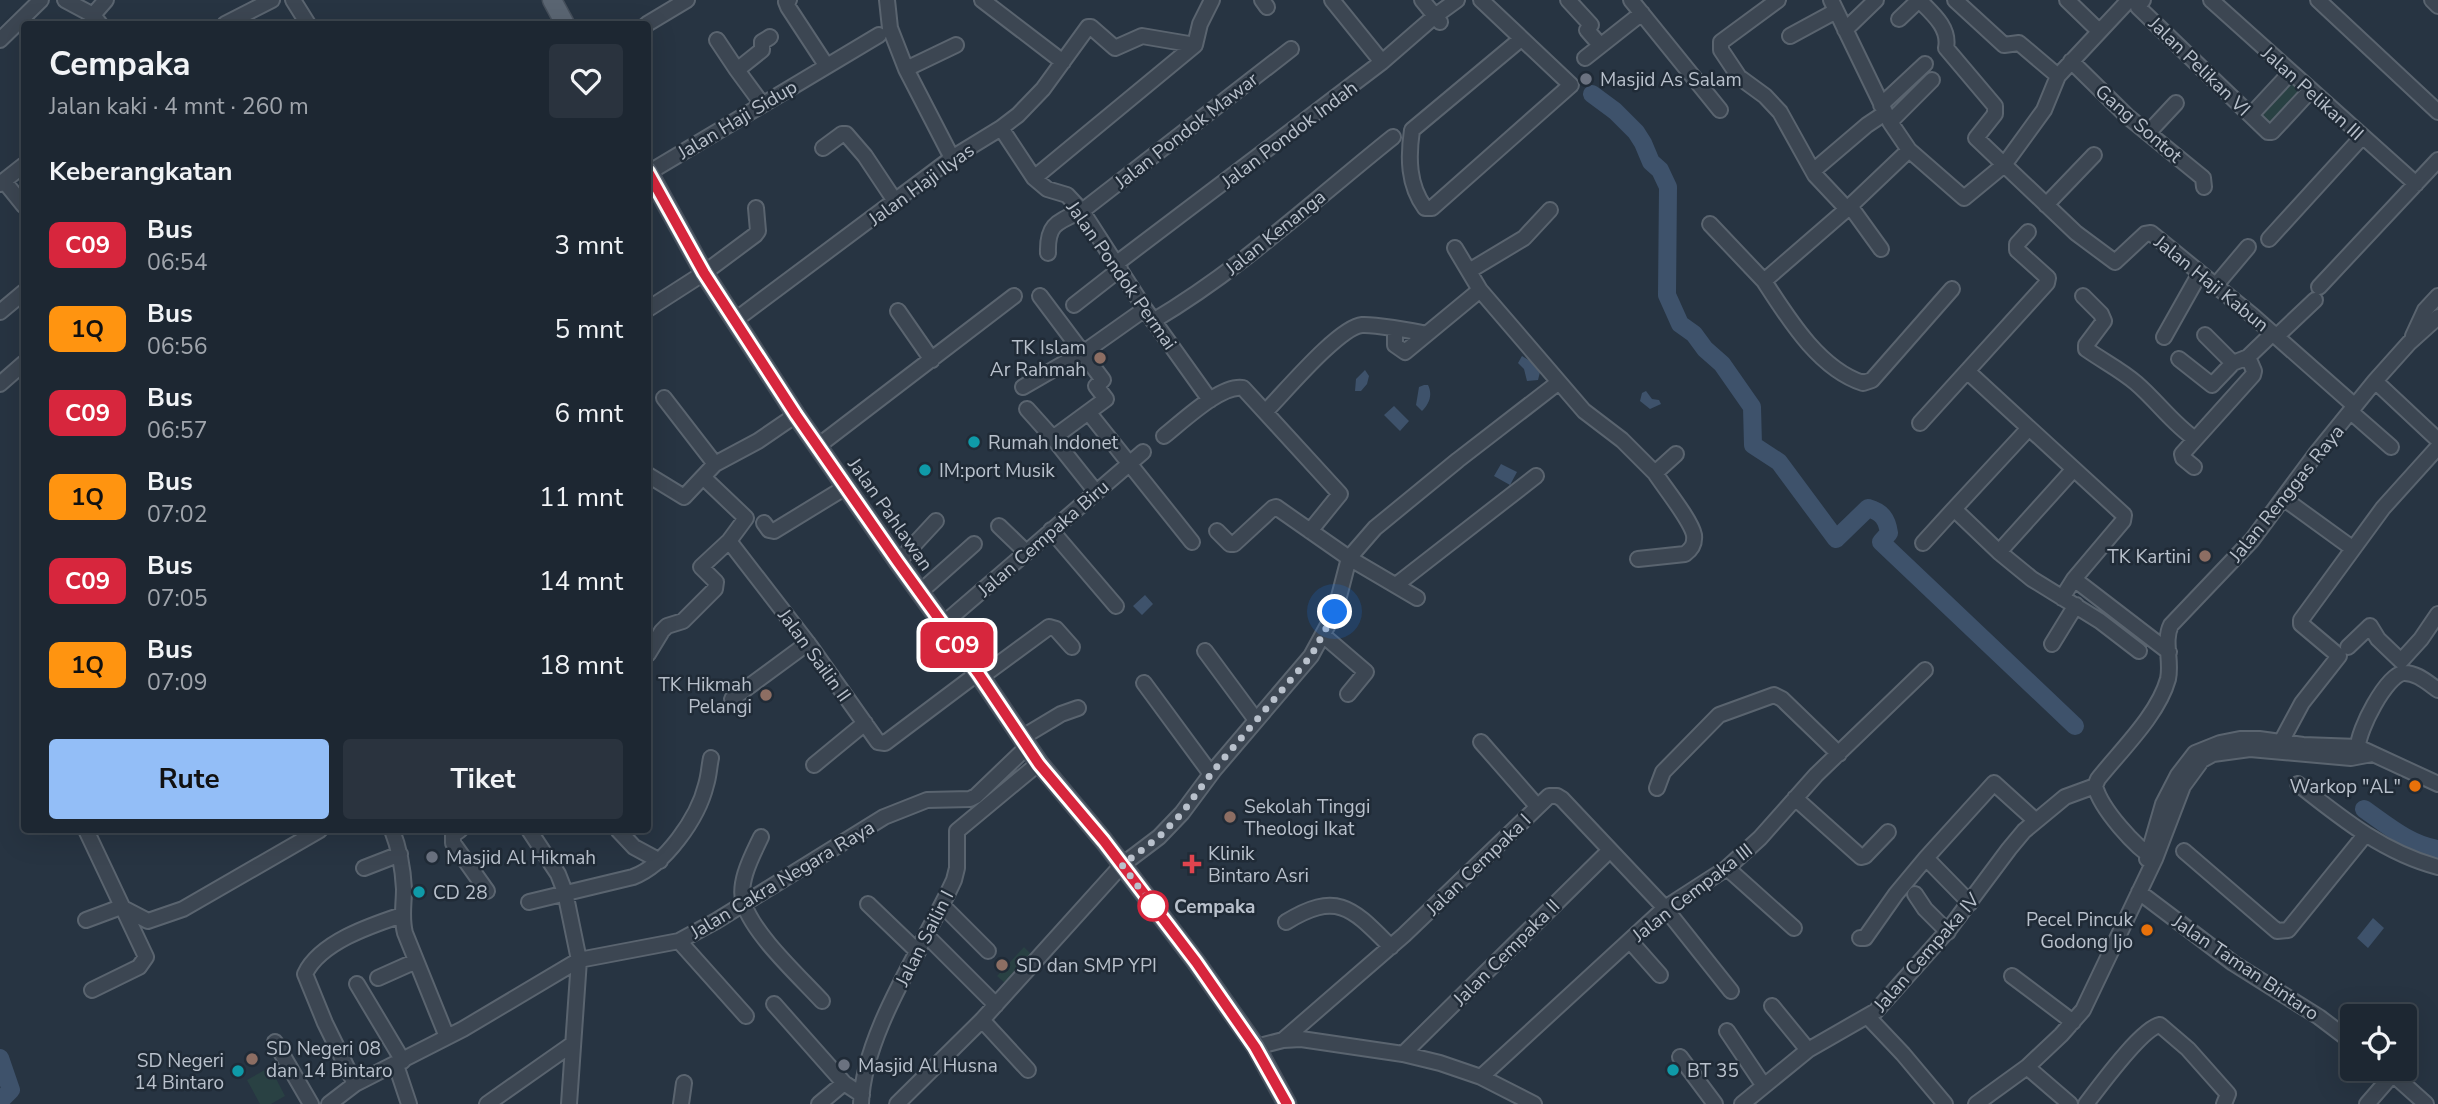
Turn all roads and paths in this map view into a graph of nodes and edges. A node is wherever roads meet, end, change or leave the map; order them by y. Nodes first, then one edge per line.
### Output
1 (41, 0) edge
2 (65, 0) edge
3 (106, 0) edge
4 (272, 0) edge
5 (293, 0) edge
6 (552, 0) edge
7 (687, 0) edge
8 (887, 0) edge
9 (982, 0) edge
10 (1212, 0) edge
11 (1332, 0) edge
12 (1422, 0) edge
13 (1481, 0) edge
14 (1567, 0) edge
15 (1631, 0) edge
16 (1778, 0) edge
17 (1876, 0) edge
18 (1919, 0) edge
19 (1955, 0) edge
20 (2067, 0) edge
21 (2129, 0) edge
22 (2143, 0) edge
23 (2211, 0) edge
24 (2318, 0) edge
25 (2432, 0) edge
26 (787, 1) edge
27 (1463, 1) edge
28 (1833, 5) edge
29 (2438, 6) edge
30 (1642, 13) junction
31 (1899, 19) dead end
32 (96, 20) edge
33 (1438, 20) junction
34 (234, 21) edge
35 (306, 21) edge
36 (563, 21) edge
37 (651, 22) edge
38 (1844, 30) junction
39 (2099, 31) junction
40 (879, 34) dead end
41 (1790, 36) dead end
42 (770, 37) dead end
43 (0, 40) edge
44 (717, 40) dead end
45 (1524, 42) junction
46 (956, 45) dead end
47 (1195, 45) junction
48 (1600, 46) junction
49 (1291, 49) dead end
50 (1585, 58) dead end
51 (2071, 61) junction
52 (1063, 62) junction
53 (1382, 62) junction
54 (1925, 64) dead end
55 (826, 65) junction
56 (906, 69) junction
57 (737, 70) junction
58 (2290, 73) junction
59 (2059, 76) junction
60 (1932, 80) dead end
61 (2310, 91) junction
62 (2176, 103) dead end
63 (762, 104) junction
64 (1720, 110) dead end
65 (2438, 112) edge
66 (1886, 113) junction
67 (2251, 115) junction
68 (1001, 128) junction
69 (2148, 133) junction
70 (1393, 137) dead end
71 (2362, 137) junction
72 (823, 148) dead end
73 (1909, 150) junction
74 (2094, 155) dead end
75 (952, 158) junction
76 (2438, 160) edge
77 (2004, 165) junction
78 (21, 167) edge
79 (651, 170) edge
80 (1813, 171) junction
81 (651, 177) edge
82 (1034, 178) junction
83 (2, 183) edge
84 (2416, 184) junction
85 (2203, 187) dead end
86 (894, 201) junction
87 (21, 203) edge
88 (2046, 205) junction
89 (756, 208) dead end
90 (1849, 208) junction
91 (1550, 210) dead end
92 (1082, 211) junction
93 (1710, 224) dead end
94 (2028, 232) dead end
95 (2269, 239) dead end
96 (2248, 247) dead end
97 (1455, 248) dead end
98 (1881, 249) dead end
99 (1048, 253) dead end
100 (1118, 266) junction
101 (1469, 271) junction
102 (704, 273) junction
103 (2200, 273) junction
104 (1764, 281) junction
105 (2216, 285) junction
106 (1952, 289) dead end
107 (1480, 290) junction
108 (21, 294) edge
109 (1014, 296) dead end
110 (1040, 296) dead end
111 (2083, 296) dead end
112 (2438, 296) edge
113 (1074, 305) dead end
114 (651, 307) edge
115 (898, 311) dead end
116 (0, 312) edge
117 (1149, 315) junction
118 (2434, 317) edge
119 (734, 321) junction
120 (2275, 334) junction
121 (2205, 335) dead end
122 (2164, 337) dead end
123 (1082, 352) junction
124 (2248, 357) junction
125 (2179, 359) dead end
126 (932, 360) junction
127 (2233, 363) junction
128 (21, 365) edge
129 (1967, 370) junction
130 (3, 375) edge
131 (2375, 381) junction
132 (1559, 382) junction
133 (1023, 387) dead end
134 (664, 398) dead end
135 (1210, 400) junction
136 (1027, 409) dead end
137 (2353, 409) junction
138 (1266, 411) junction
139 (796, 415) junction
140 (1093, 418) dead end
141 (1920, 423) dead end
142 (2029, 428) junction
143 (1164, 436) dead end
144 (1054, 438) junction
145 (2195, 439) junction
146 (2438, 440) edge
147 (818, 446) junction
148 (2391, 447) dead end
149 (2438, 447) edge
150 (1143, 452) dead end
151 (1676, 454) dead end
152 (716, 464) junction
153 (1128, 464) junction
154 (2194, 467) dead end
155 (2073, 470) junction
156 (1655, 473) junction
157 (1536, 476) dead end
158 (651, 477) edge
159 (703, 477) junction
160 (846, 486) junction
161 (1096, 492) junction
162 (2283, 498) junction
163 (1954, 509) junction
164 (936, 521) dead end
165 (764, 523) dead end
166 (999, 526) dead end
167 (1051, 530) junction
168 (1217, 531) dead end
169 (1310, 531) junction
170 (729, 541) junction
171 (1192, 542) dead end
172 (1923, 543) dead end
173 (974, 544) dead end
174 (2352, 548) junction
175 (1025, 551) junction
176 (1999, 552) junction
177 (1349, 558) junction
178 (1638, 559) dead end
179 (898, 562) junction
180 (2074, 579) junction
181 (1396, 585) junction
182 (919, 593) junction
183 (1417, 598) dead end
184 (2062, 598) junction
185 (2076, 605) junction
186 (1116, 606) dead end
187 (2438, 614) edge
188 (942, 625) junction
189 (1324, 636) junction
190 (808, 643) junction
191 (2052, 644) dead end
192 (1072, 647) dead end
193 (2348, 647) dead end
194 (651, 649) edge
195 (1205, 651) dead end
196 (2139, 651) dead end
197 (2169, 652) junction
198 (1925, 670) dead end
199 (980, 675) junction
200 (1144, 683) dead end
201 (2438, 690) edge
202 (1348, 694) dead end
203 (732, 699) dead end
204 (1078, 708) dead end
205 (1256, 720) junction
206 (865, 723) junction
207 (1481, 742) dead end
208 (2283, 746) junction
209 (1030, 751) junction
210 (2365, 751) junction
211 (1839, 754) junction
212 (710, 758) dead end
213 (814, 765) dead end
214 (1211, 774) junction
215 (2298, 783) dead end
216 (2438, 784) edge
217 (2095, 786) junction
218 (1657, 788) dead end
219 (1795, 798) junction
220 (1537, 806) junction
221 (2036, 821) junction
222 (1888, 832) dead end
223 (87, 833) edge
224 (315, 833) edge
225 (393, 833) edge
226 (456, 833) edge
227 (531, 833) edge
228 (621, 833) edge
229 (2365, 835) junction
230 (761, 837) dead end
231 (634, 847) junction
232 (1609, 850) junction
233 (2184, 851) dead end
234 (400, 854) junction
235 (2151, 857) junction
236 (1926, 858) junction
237 (660, 861) junction
238 (1122, 865) junction
239 (2438, 867) edge
240 (364, 868) dead end
241 (1727, 868) junction
242 (633, 877) junction
243 (2141, 887) junction
244 (488, 891) dead end
245 (565, 892) junction
246 (1915, 894) dead end
247 (529, 902) dead end
248 (743, 903) junction
249 (1970, 903) junction
250 (868, 904) dead end
251 (942, 905) junction
252 (121, 907) junction
253 (1665, 908) junction
254 (402, 915) junction
255 (86, 920) dead end
256 (1286, 922) dead end
257 (1794, 928) dead end
258 (1948, 932) junction
259 (926, 935) junction
260 (1860, 938) dead end
261 (679, 941) junction
262 (1630, 941) junction
263 (1391, 947) junction
264 (988, 951) dead end
265 (918, 952) junction
266 (579, 960) junction
267 (416, 961) junction
268 (1660, 975) dead end
269 (2012, 976) dead end
270 (378, 978) dead end
271 (357, 984) dead end
272 (92, 990) dead end
273 (1731, 991) dead end
274 (822, 1001) dead end
275 (774, 1004) dead end
276 (996, 1005) junction
277 (1772, 1006) dead end
278 (746, 1016) dead end
279 (1868, 1017) junction
280 (982, 1020) junction
281 (2073, 1022) junction
282 (1727, 1031) dead end
283 (2340, 1033) edge
284 (447, 1037) junction
285 (1283, 1040) junction
286 (275, 1042) dead end
287 (571, 1045) junction
288 (1255, 1047) junction
289 (1808, 1050) junction
290 (1403, 1054) junction
291 (399, 1063) junction
292 (546, 1063) junction
293 (2027, 1067) junction
294 (1028, 1070) dead end
295 (570, 1071) junction
296 (1481, 1077) junction
297 (2383, 1081) edge
298 (2401, 1081) edge
299 (684, 1083) dead end
300 (844, 1083) junction
301 (355, 1084) junction
302 (1764, 1086) junction
303 (861, 1100) edge
304 (492, 1102) edge
305 (903, 1102) edge
306 (311, 1104) edge
307 (329, 1104) edge
308 (409, 1104) edge
309 (569, 1104) edge
310 (681, 1104) edge
311 (819, 1104) edge
312 (1287, 1104) edge
313 (1534, 1104) edge
314 (1705, 1104) edge
315 (1715, 1104) edge
316 (1742, 1104) edge
317 (1945, 1104) edge
318 (1976, 1104) edge
319 (2070, 1104) edge
320 (2086, 1104) edge
321 (2224, 1104) edge
322 (2367, 1104) edge
323 (2426, 1104) edge

1 - 43 street
2 - 32 street
3 - 32 street
4 - 34 street
5 - 35 street
6 - 36 main road
7 - 37 street
8 - 56 street
9 - 52 street
10 - 47 street
11 - 53 street
12 - 33 street
13 - 45 street
14 - 48 street
15 - 30 street
16 - 80 street
17 - 38 street
18 - 31 street
18 - 77 street, Jalan Haji Kabun
19 - 59 street
20 - 39 street
21 - 39 street
22 - 67 street, Jalan Pelikan VI
23 - 58 street, Jalan Pelikan III
24 - 65 street
25 - 29 street
26 - 55 street
27 - 33 street, Jalan Pondok Indah
28 - 38 street
28 - 41 street
30 - 48 street
30 - 64 street
33 - 53 street, Jalan Pondok Indah
38 - 66 street
39 - 51 street
40 - 55 street, Jalan Haji Sidup
42 - 57 street
44 - 57 street
45 - 45 street
46 - 56 street
47 - 52 street, Jalan Haji Ilyas
47 - 82 street
48 - 50 street
49 - 92 street, Jalan Pondok Mawar
51 - 59 street
51 - 69 street, Gang Sontot
52 - 68 street, Jalan Haji Ilyas
53 - 100 street, Jalan Pondok Indah
54 - 66 street
55 - 63 street, Jalan Haji Sidup
56 - 75 street
57 - 63 street
58 - 61 street, Jalan Pelikan III
58 - 67 street
59 - 77 street
60 - 66 street
61 - 67 street, Jalan Pelikan VI
61 - 71 street, Jalan Pelikan III
62 - 69 street
63 - 79 street, Jalan Haji Sidup
66 - 73 street
66 - 80 street
68 - 75 street, Jalan Haji Ilyas
68 - 82 street, Jalan Pondok Permai
69 - 85 street, Gang Sontot
70 - 117 street, Jalan Kenanga
71 - 84 street, Jalan Pelikan III
71 - 95 street
72 - 86 street
73 - 77 street
73 - 90 street
74 - 88 street
75 - 86 street, Jalan Haji Ilyas
76 - 84 street
77 - 88 street, Jalan Haji Kabun
78 - 83 street
80 - 90 street
81 - 102 main road, Jalan Pahlawan
82 - 92 street, Jalan Pondok Permai
83 - 87 street
84 - 120 street
86 - 119 street, Jalan Haji Ilyas
88 - 103 street, Jalan Haji Kabun
89 - 102 street
90 - 98 street
90 - 104 street
91 - 101 street
92 - 99 street, Jalan Pondok Mawar
92 - 100 street, Jalan Pondok Permai
93 - 104 street
94 - 129 street
96 - 105 street
97 - 101 street
100 - 113 street, Jalan Pondok Indah
100 - 117 street, Jalan Pondok Permai
101 - 107 street
102 - 114 street
102 - 119 main road, Jalan Pahlawan
103 - 105 street, Jalan Haji Kabun
103 - 122 street
104 - 106 street
105 - 120 street, Jalan Haji Kabun
107 - 132 street
107 - 138 street
108 - 116 street
109 - 126 street
110 - 123 street
111 - 145 street
112 - 118 street, Jalan Renggas Raya
115 - 126 street
117 - 123 street, Jalan Kenanga
117 - 135 street, Jalan Pondok Permai
118 - 131 street, Jalan Renggas Raya
119 - 139 main road, Jalan Pahlawan
120 - 124 street
120 - 137 street, Jalan Haji Kabun
121 - 127 street
123 - 133 street, Jalan Kenanga
123 - 144 street
124 - 127 street
124 - 145 street
125 - 127 street
126 - 147 street
128 - 130 street
129 - 141 street
129 - 142 street
131 - 137 street, Jalan Renggas Raya
131 - 146 street
132 - 156 street
132 - 177 street
134 - 152 street
135 - 138 street
135 - 143 street
136 - 144 street
137 - 148 street, Jalan Haji Kabun
137 - 162 street, Jalan Renggas Raya
138 - 169 street
139 - 147 main road, Jalan Pahlawan
139 - 152 street
140 - 153 street
142 - 155 street
142 - 163 street
144 - 161 street
145 - 154 street
147 - 160 main road, Jalan Pahlawan
149 - 174 street
150 - 153 street, Jalan Cempaka Biru
151 - 156 street
152 - 159 street
153 - 161 street, Jalan Cempaka Biru
153 - 171 street
155 - 176 street
155 - 180 street
156 - 178 street
157 - 181 street
158 - 159 street
159 - 170 street
160 - 165 street
160 - 179 main road, Jalan Pahlawan
161 - 167 street, Jalan Cempaka Biru
162 - 174 street
162 - 197 street, Jalan Renggas Raya
163 - 172 street
163 - 176 street
164 - 179 street
166 - 175 street
167 - 175 street, Jalan Cempaka Biru
167 - 186 street
168 - 169 street
169 - 177 street
170 - 190 street, Jalan Sailin II
170 - 194 street
173 - 182 street
174 - 208 street
175 - 188 street, Jalan Cempaka Biru
176 - 184 street
177 - 181 street
177 - 189 street
179 - 182 main road, Jalan Pahlawan
180 - 184 street
180 - 197 street
181 - 183 street
182 - 188 main road, Jalan Pahlawan
184 - 185 street
185 - 191 street
185 - 196 street
187 - 193 street
188 - 199 main road, Jalan Pahlawan
189 - 202 street
189 - 205 street
190 - 203 street
190 - 206 street, Jalan Sailin II
192 - 199 street
195 - 205 street
197 - 217 street, Jalan Renggas Raya
198 - 211 street, Jalan Cempaka III
199 - 206 street, Jalan Sailin II
199 - 209 main road, Jalan Pahlawan
200 - 214 street
201 - 210 street
204 - 209 street
205 - 214 street
206 - 213 street
207 - 220 street
208 - 210 street
208 - 235 street
209 - 238 main road, Jalan Pahlawan
209 - 248 street, Jalan Cakra Negara Raya
209 - 251 street, Jalan Sailin I
210 - 216 street
211 - 218 street
211 - 219 street, Jalan Cempaka III
212 - 237 street
214 - 238 street
215 - 229 street
217 - 221 street, Jalan Cempaka IV
217 - 235 street
219 - 222 street
219 - 241 street, Jalan Cempaka III
220 - 232 street, Jalan Cempaka I
220 - 263 street, Jalan Cempaka I
221 - 236 street
221 - 249 street, Jalan Cempaka IV
223 - 252 street
224 - 252 street
225 - 234 street
226 - 244 street
227 - 245 street
228 - 231 street
229 - 233 street
229 - 239 street
230 - 248 street
231 - 237 street
231 - 242 street
232 - 253 street, Jalan Cempaka I
232 - 290 street, Jalan Cempaka II
234 - 240 street
234 - 254 street
235 - 243 street
236 - 249 street
236 - 260 street
237 - 242 street
238 - 276 street
238 - 288 main road, Jalan Pahlawan
241 - 253 street, Jalan Cempaka III
241 - 257 street
242 - 245 street
243 - 281 street
243 - 283 street, Jalan Taman Bintaro
245 - 247 street
245 - 266 street
246 - 258 street
248 - 261 street, Jalan Cakra Negara Raya
248 - 274 street
249 - 258 street, Jalan Cempaka IV
250 - 265 street
251 - 259 street, Jalan Sailin I
251 - 264 street
252 - 255 street
252 - 272 street
253 - 262 street, Jalan Cempaka III
253 - 273 street, Jalan Cempaka I
254 - 267 street
254 - 301 street
256 - 263 street
258 - 279 street, Jalan Cempaka IV
259 - 265 street, Jalan Sailin I
259 - 276 street
261 - 266 street, Jalan Cakra Negara Raya
261 - 278 street
262 - 268 street
262 - 296 street, Jalan Cempaka III
263 - 285 street, Jalan Cempaka I
265 - 303 street, Jalan Sailin I
266 - 284 street, Jalan Cakra Negara Raya
266 - 287 street
267 - 270 street
267 - 284 street
269 - 281 street
271 - 291 street
275 - 300 street
276 - 280 street
277 - 289 street
279 - 289 street, Jalan Cempaka IV
279 - 317 street
280 - 294 street
280 - 305 street
281 - 293 street
282 - 302 street
284 - 291 street, Jalan Cakra Negara Raya
285 - 288 street
285 - 290 street
286 - 306 street
287 - 292 street
287 - 295 street
288 - 312 main road, Jalan Pahlawan
289 - 302 street, Jalan Cempaka IV
290 - 296 street
291 - 301 street, Jalan Cakra Negara Raya
291 - 308 street
292 - 295 street
292 - 304 street
293 - 318 street
293 - 319 street
295 - 309 street
296 - 313 street
297 - 322 street
298 - 323 street
299 - 310 street
300 - 303 street
300 - 311 street
301 - 307 street, Jalan Cakra Negara Raya
302 - 316 street, Jalan Cempaka IV
314 - 315 street
320 - 321 street

